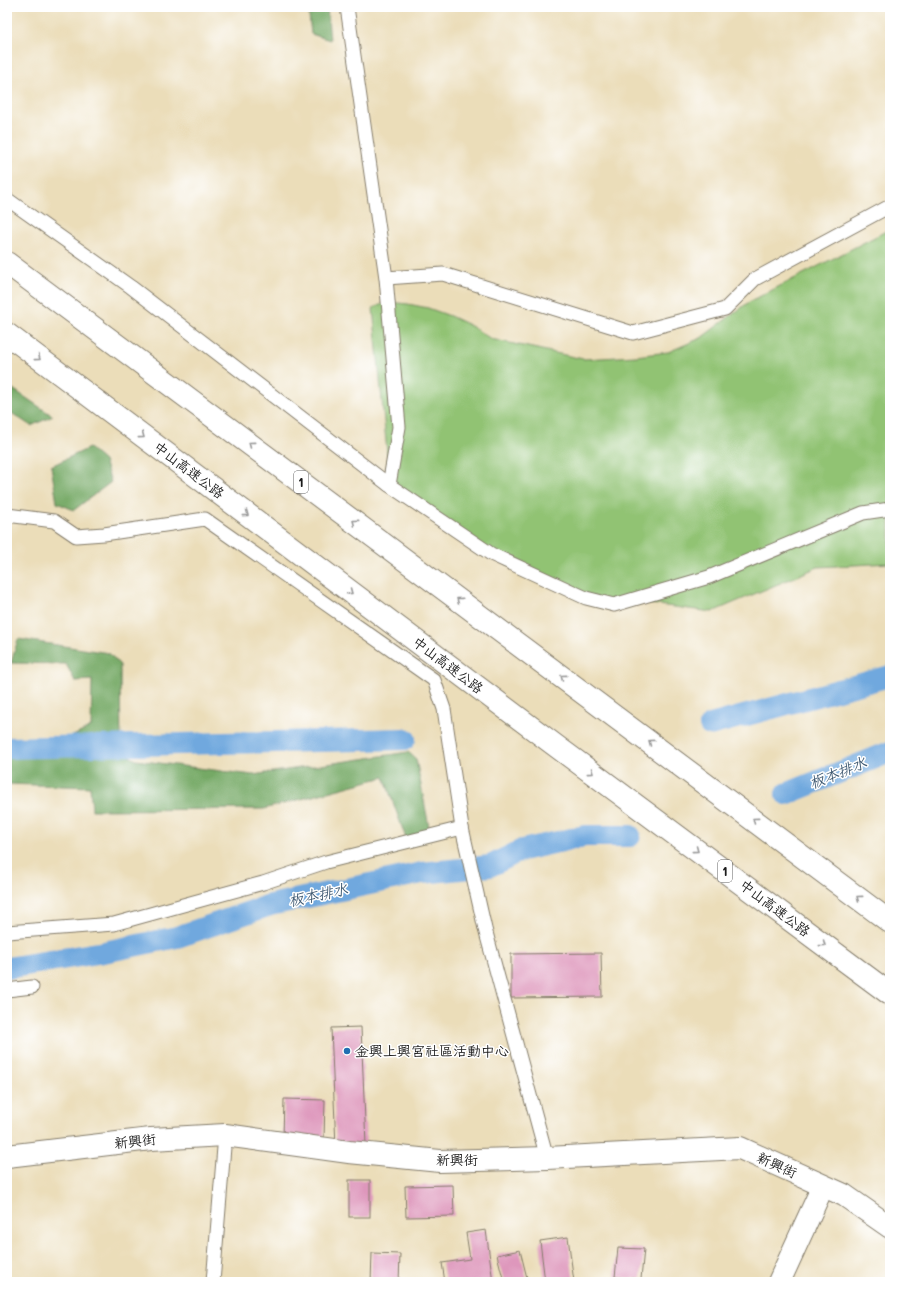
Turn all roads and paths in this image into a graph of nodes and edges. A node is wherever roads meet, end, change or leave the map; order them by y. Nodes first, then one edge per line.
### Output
1 (347, 7) edge
2 (7, 199) edge
3 (890, 206) edge
4 (7, 263) edge
5 (386, 278) junction
6 (7, 334) edge
7 (390, 484) junction
8 (890, 509) edge
9 (7, 515) edge
10 (462, 828) junction
11 (890, 922) edge
12 (7, 932) edge
13 (32, 987) dead end
14 (7, 990) edge
15 (890, 994) edge
16 (225, 1135) junction
17 (7, 1156) edge
18 (547, 1158) junction
19 (823, 1186) junction
20 (890, 1227) edge
21 (213, 1282) edge
22 (779, 1282) edge

1 - 5 lane
2 - 7 lane
3 - 5 lane
11 -> 4 main road, 1
5 - 7 lane
6 -> 15 main road, 中山高速公路 / 1
7 - 8 lane
9 - 10 lane
10 - 12 lane
10 - 18 lane
13 - 14 lane
16 - 17 main road, 新興街
16 - 18 main road, 新興街
16 - 21 lane
18 - 19 main road, 新興街
19 - 20 main road, 新興街
19 - 22 main road

